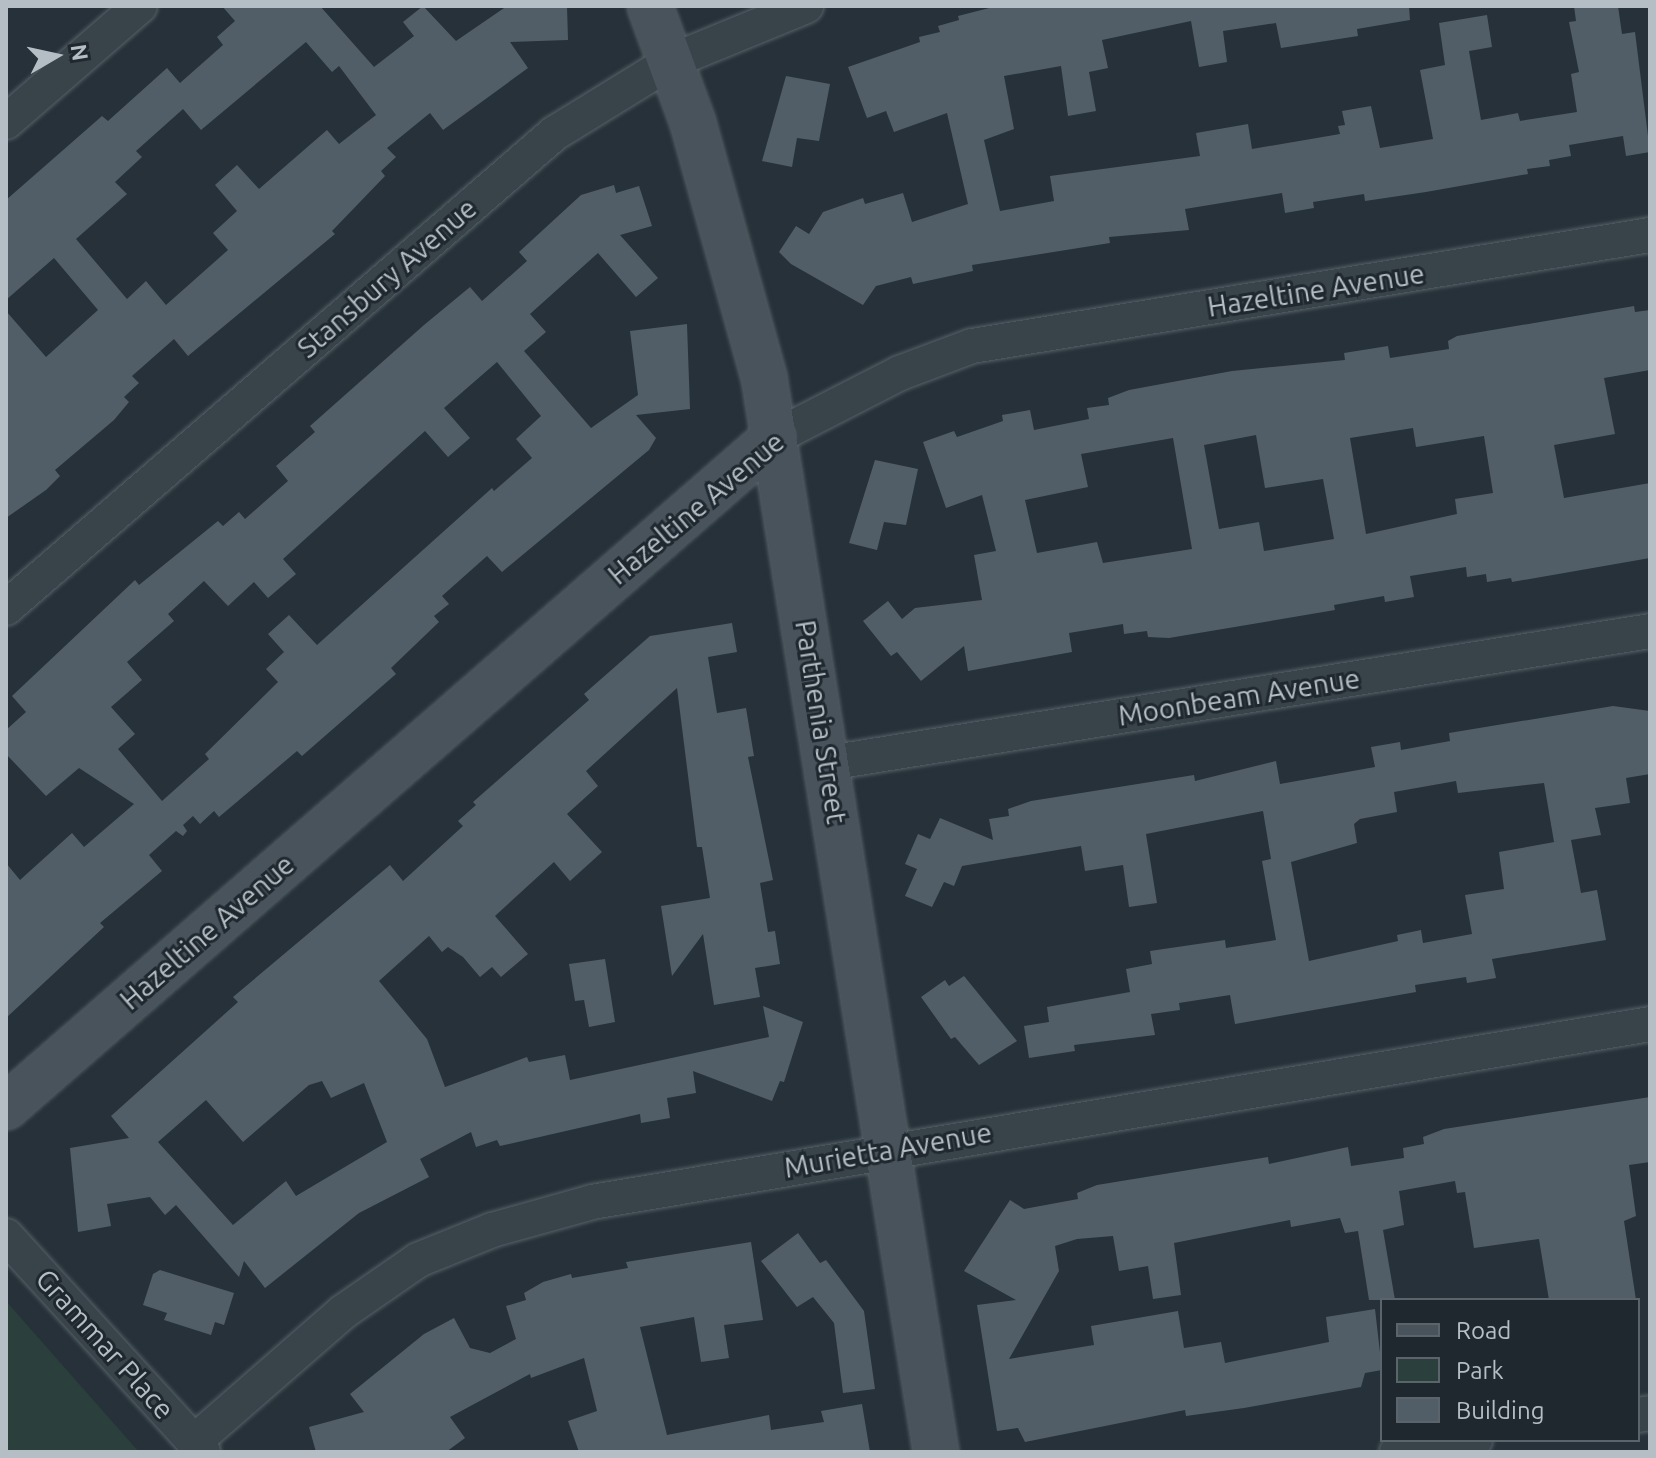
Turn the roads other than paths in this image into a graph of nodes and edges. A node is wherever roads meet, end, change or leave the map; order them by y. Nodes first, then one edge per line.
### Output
1 (140, 6) edge
2 (650, 6) edge
3 (806, 6) edge
4 (672, 61) junction
5 (6, 122) edge
6 (1650, 235) edge
7 (775, 437) junction
8 (6, 608) edge
9 (1650, 631) edge
10 (828, 763) junction
11 (1650, 1024) edge
12 (6, 1107) edge
13 (887, 1150) junction
14 (6, 1236) edge
15 (1462, 1442) edge
16 (199, 1447) edge
17 (936, 1452) edge
18 (1397, 1452) edge

1 - 5 street
2 - 4 street, Parthenia Street
3 - 4 street, Stansbury Avenue
4 - 7 street, Parthenia Street
4 - 8 street, Stansbury Avenue
6 - 7 street, Hazeltine Avenue
7 - 10 street, Parthenia Street
7 - 12 street, Hazeltine Avenue
9 - 10 street, Moonbeam Avenue
10 - 13 street, Parthenia Street
11 - 13 street, Murietta Avenue
13 - 16 street, Murietta Avenue
13 - 17 street, Parthenia Street
14 - 16 street, Grammar Place
15 - 18 street

